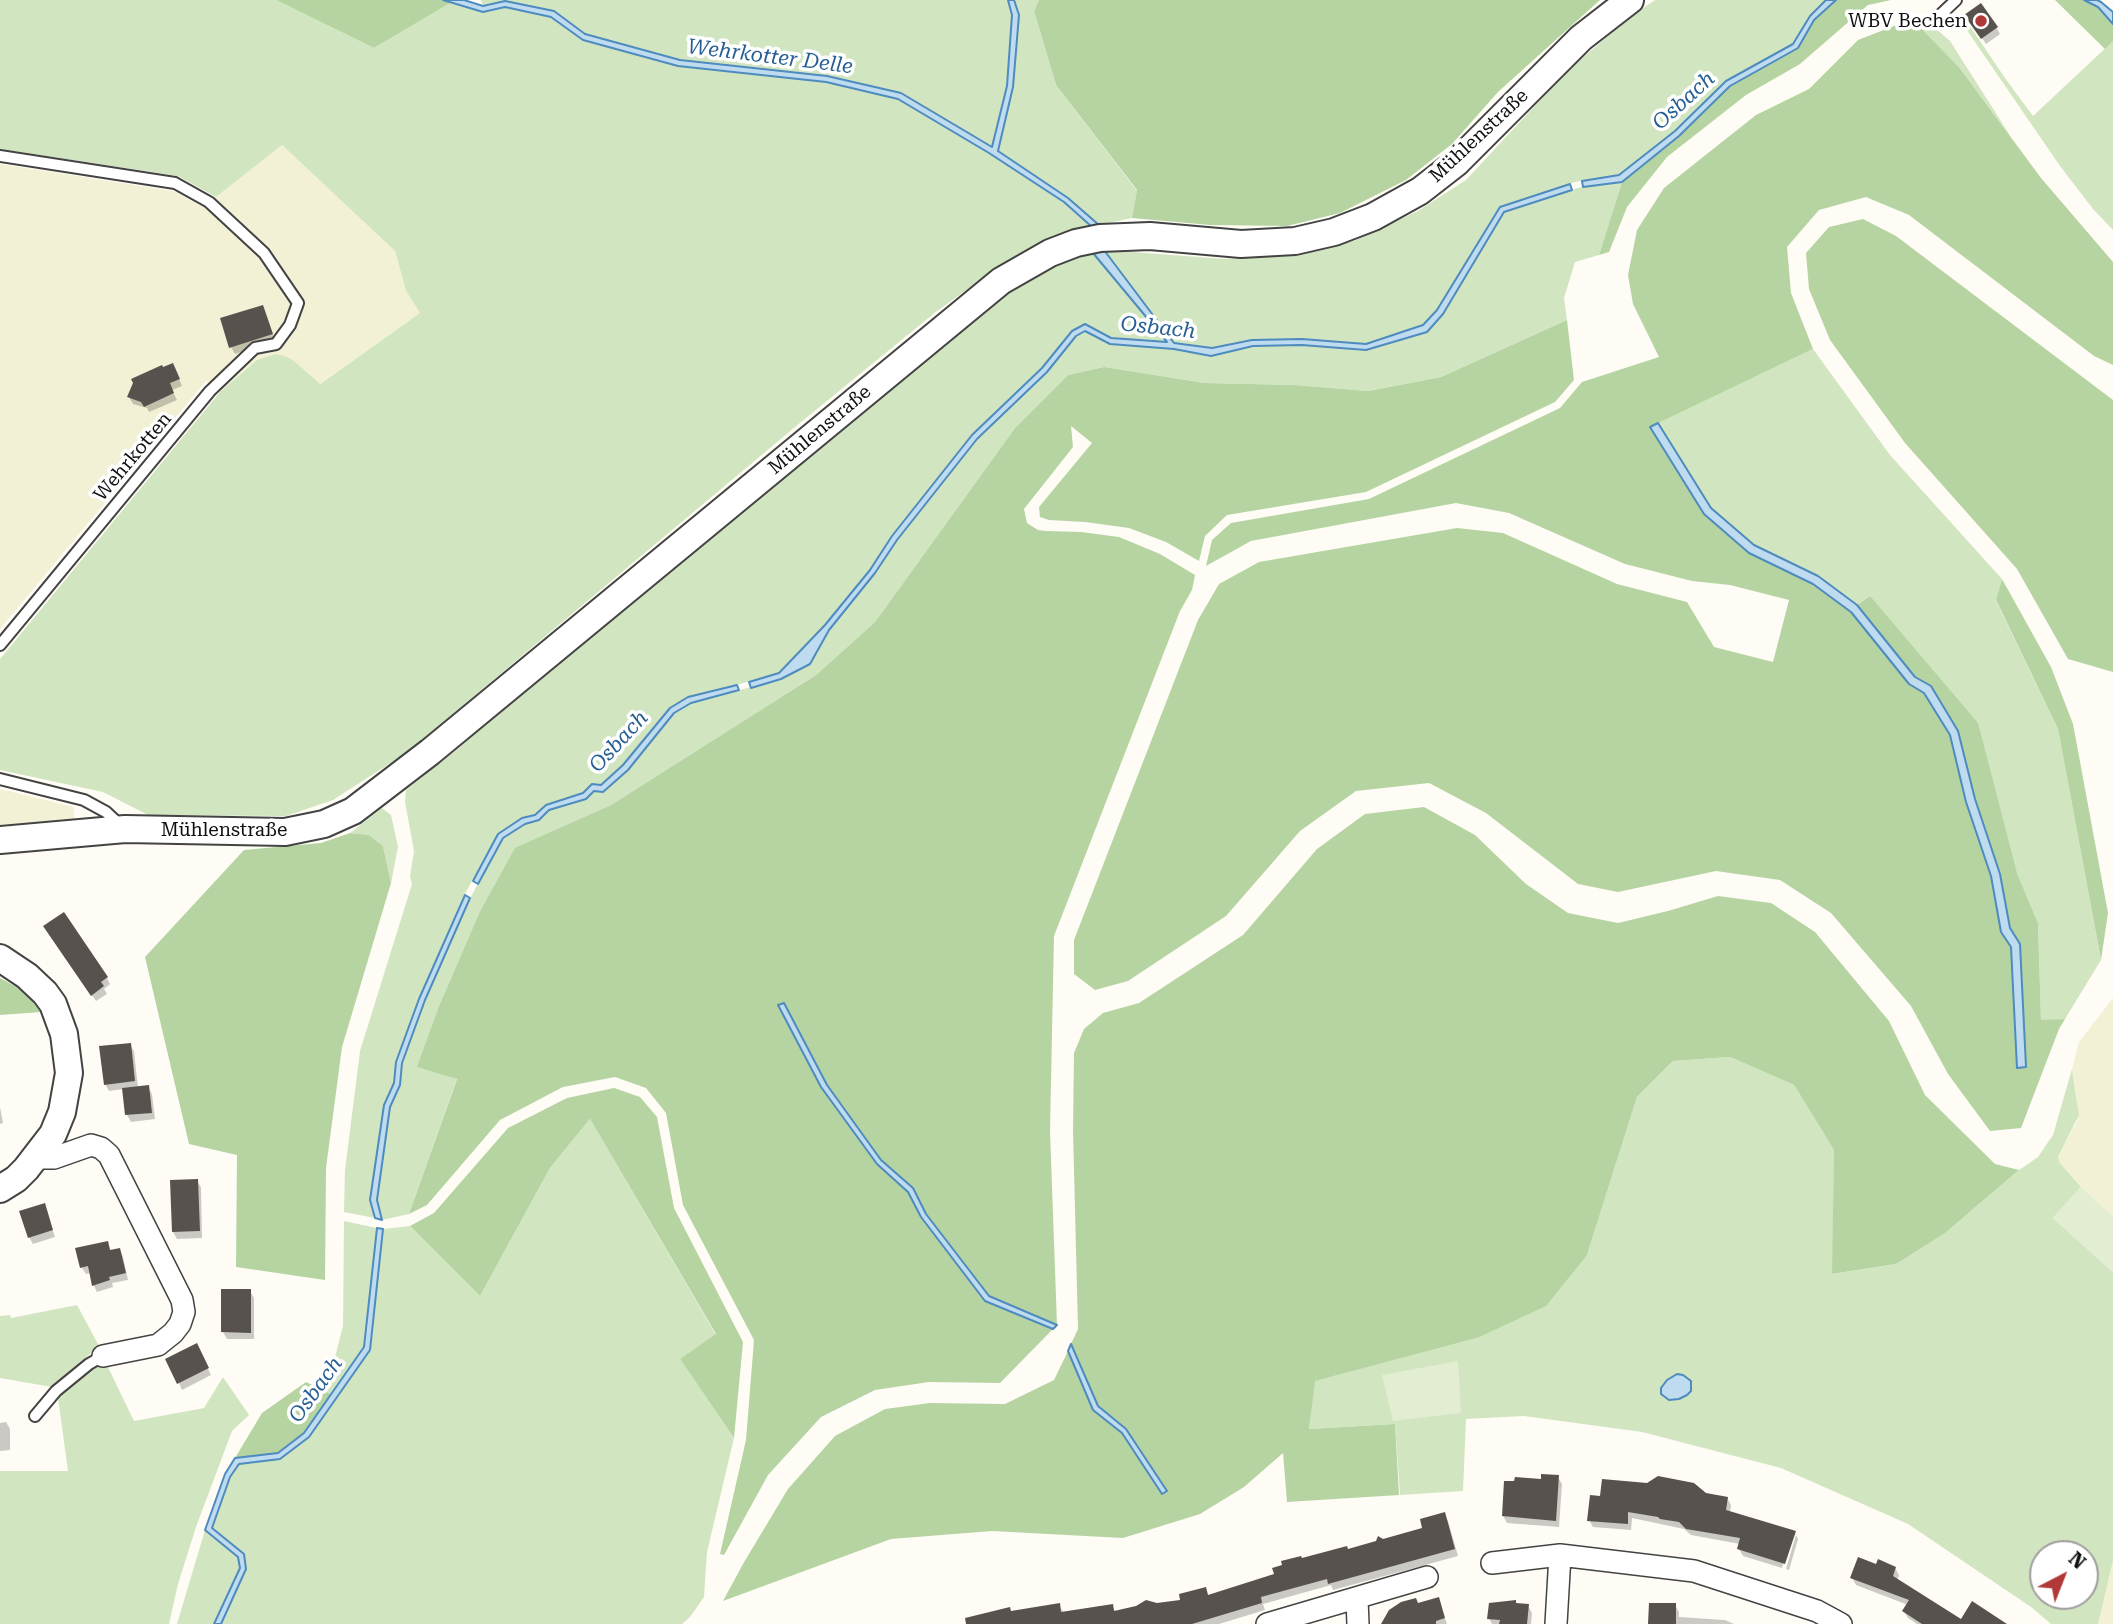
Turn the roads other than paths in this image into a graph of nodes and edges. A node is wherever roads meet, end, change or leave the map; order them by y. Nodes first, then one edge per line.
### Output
1 (1630, 0) edge
2 (1956, 0) edge
3 (1938, 17) dead end
4 (0, 156) edge
5 (0, 645) edge
6 (0, 779) edge
7 (125, 829) junction
8 (0, 840) edge
9 (0, 958) edge
10 (36, 1158) junction
11 (0, 1189) edge
12 (103, 1356) joint
13 (35, 1416) dead end
14 (1560, 1555) junction
15 (1492, 1563) dead end
16 (1427, 1577) dead end
17 (1357, 1598) junction
18 (1267, 1624) edge
19 (1358, 1624) edge
20 (1556, 1624) edge
21 (1841, 1624) edge

1 - 7 street, Mühlenstraße
2 - 3 lane
4 - 5 lane, Wehrkotten
6 - 7 lane
7 - 8 street, Mühlenstraße
9 - 10 street
10 - 11 street
10 - 12 street
12 - 13 lane
14 - 15 street
14 - 20 street
14 - 21 street
16 - 17 street
17 - 18 street
17 - 19 street

